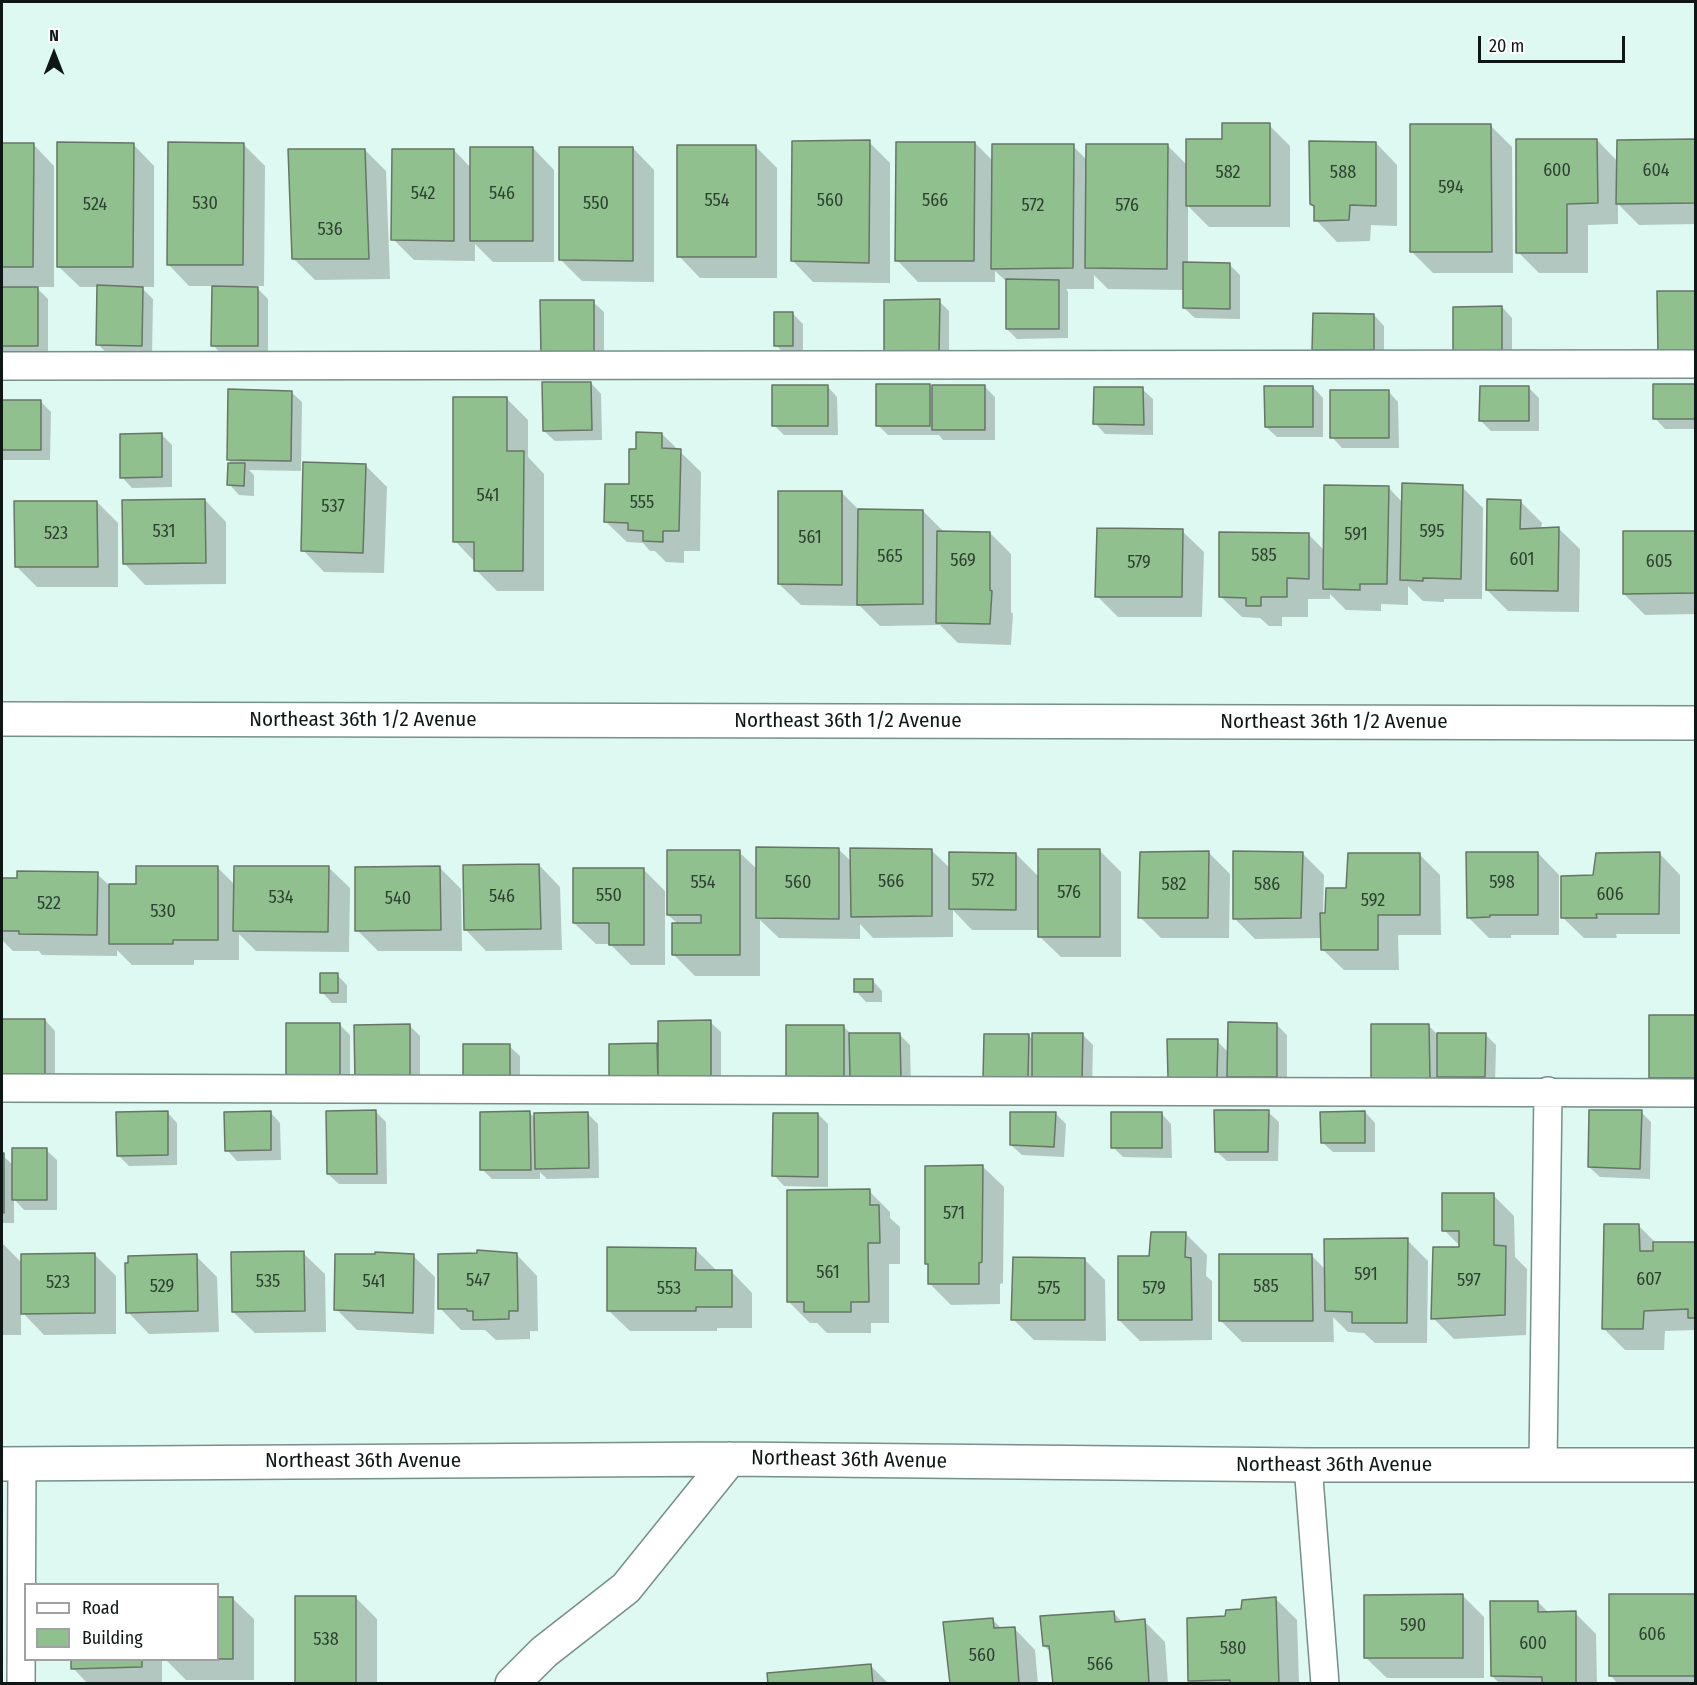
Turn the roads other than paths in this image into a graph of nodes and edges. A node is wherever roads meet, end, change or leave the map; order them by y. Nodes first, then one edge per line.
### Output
1 (1695, 364) edge
2 (2, 366) edge
3 (2, 719) edge
4 (1695, 723) edge
5 (2, 1088) edge
6 (1548, 1091) junction
7 (1695, 1093) edge
8 (730, 1459) junction
9 (12, 1464) edge
10 (1308, 1465) junction
11 (1544, 1465) junction
12 (1695, 1465) edge
13 (21, 1683) edge
14 (512, 1683) edge
15 (1325, 1683) edge

1 - 2 lane
3 - 4 street, Northeast 36th 1/2 Avenue
5 - 6 lane
6 - 7 lane
6 - 11 lane
8 - 9 street, Northeast 36th Avenue
8 - 10 street, Northeast 36th Avenue
8 - 14 street
9 - 13 lane
10 - 11 street, Northeast 36th Avenue
10 - 15 lane
11 - 12 street, Northeast 36th Avenue

